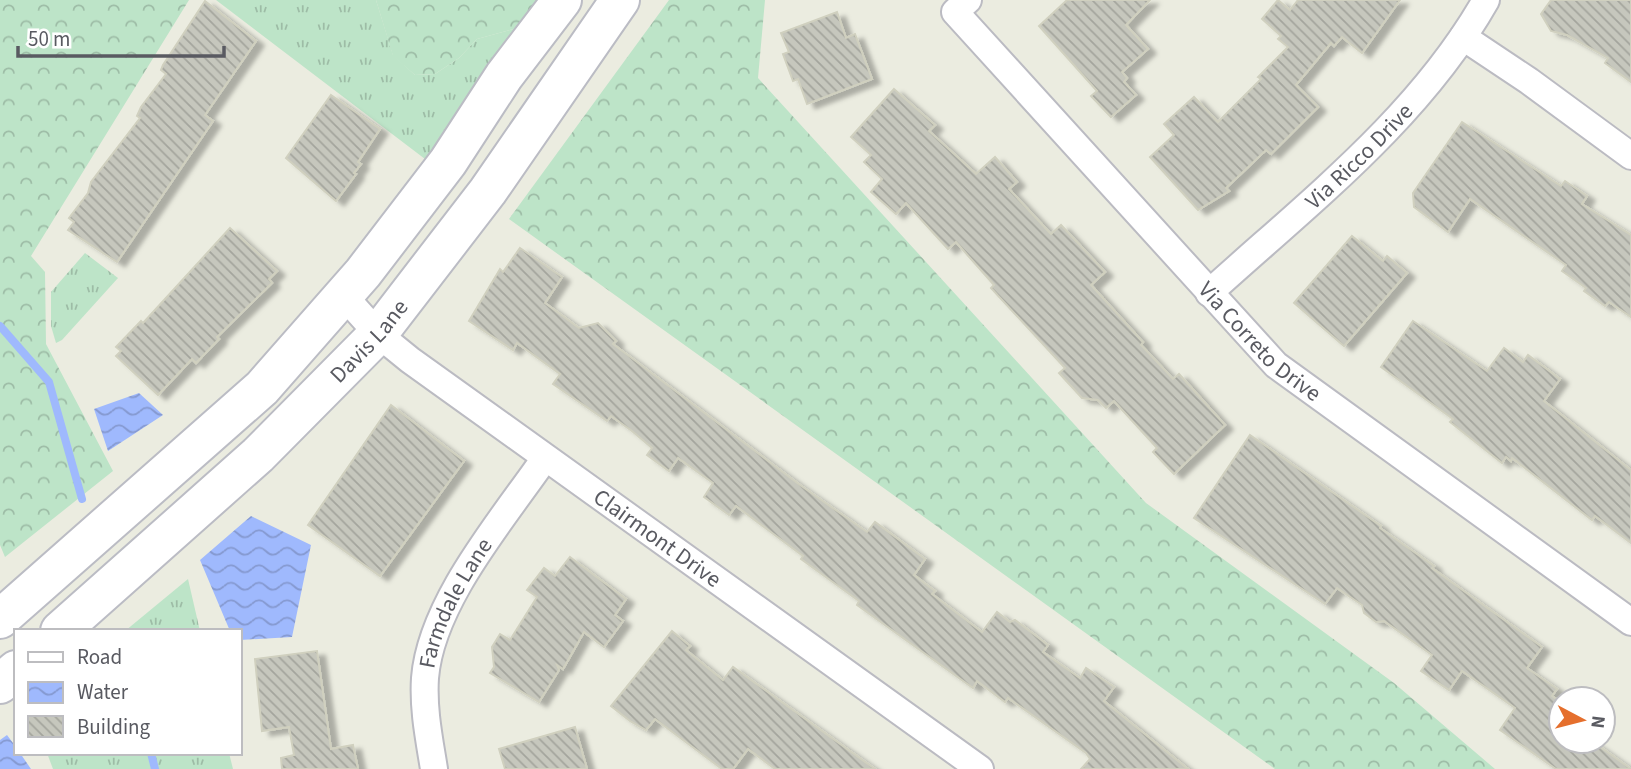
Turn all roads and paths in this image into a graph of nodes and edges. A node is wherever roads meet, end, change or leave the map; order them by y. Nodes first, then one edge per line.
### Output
1 (562, 0) edge
2 (620, 0) edge
3 (968, 0) edge
4 (1486, 0) edge
5 (1463, 37) junction
6 (1631, 156) edge
7 (1209, 293) junction
8 (344, 296) junction
9 (378, 334) junction
10 (545, 458) junction
11 (0, 619) edge
12 (1631, 621) edge
13 (62, 629) edge
14 (14, 672) edge
15 (0, 684) edge
16 (434, 769) edge
17 (980, 769) edge

1 - 8 street, Davis Lane
2 - 9 street, Davis Lane
3 - 7 street, Via Correto Drive
4 - 5 street, Via Ricco Drive
5 - 6 street
5 - 7 street, Via Ricco Drive
7 - 12 street, Via Correto Drive
8 - 9 street, Clairmont Drive
8 - 11 street, Davis Lane
9 - 10 street, Clairmont Drive
9 - 13 street, Davis Lane
10 - 16 street, Farmdale Lane
10 - 17 street, Clairmont Drive
14 - 15 street

